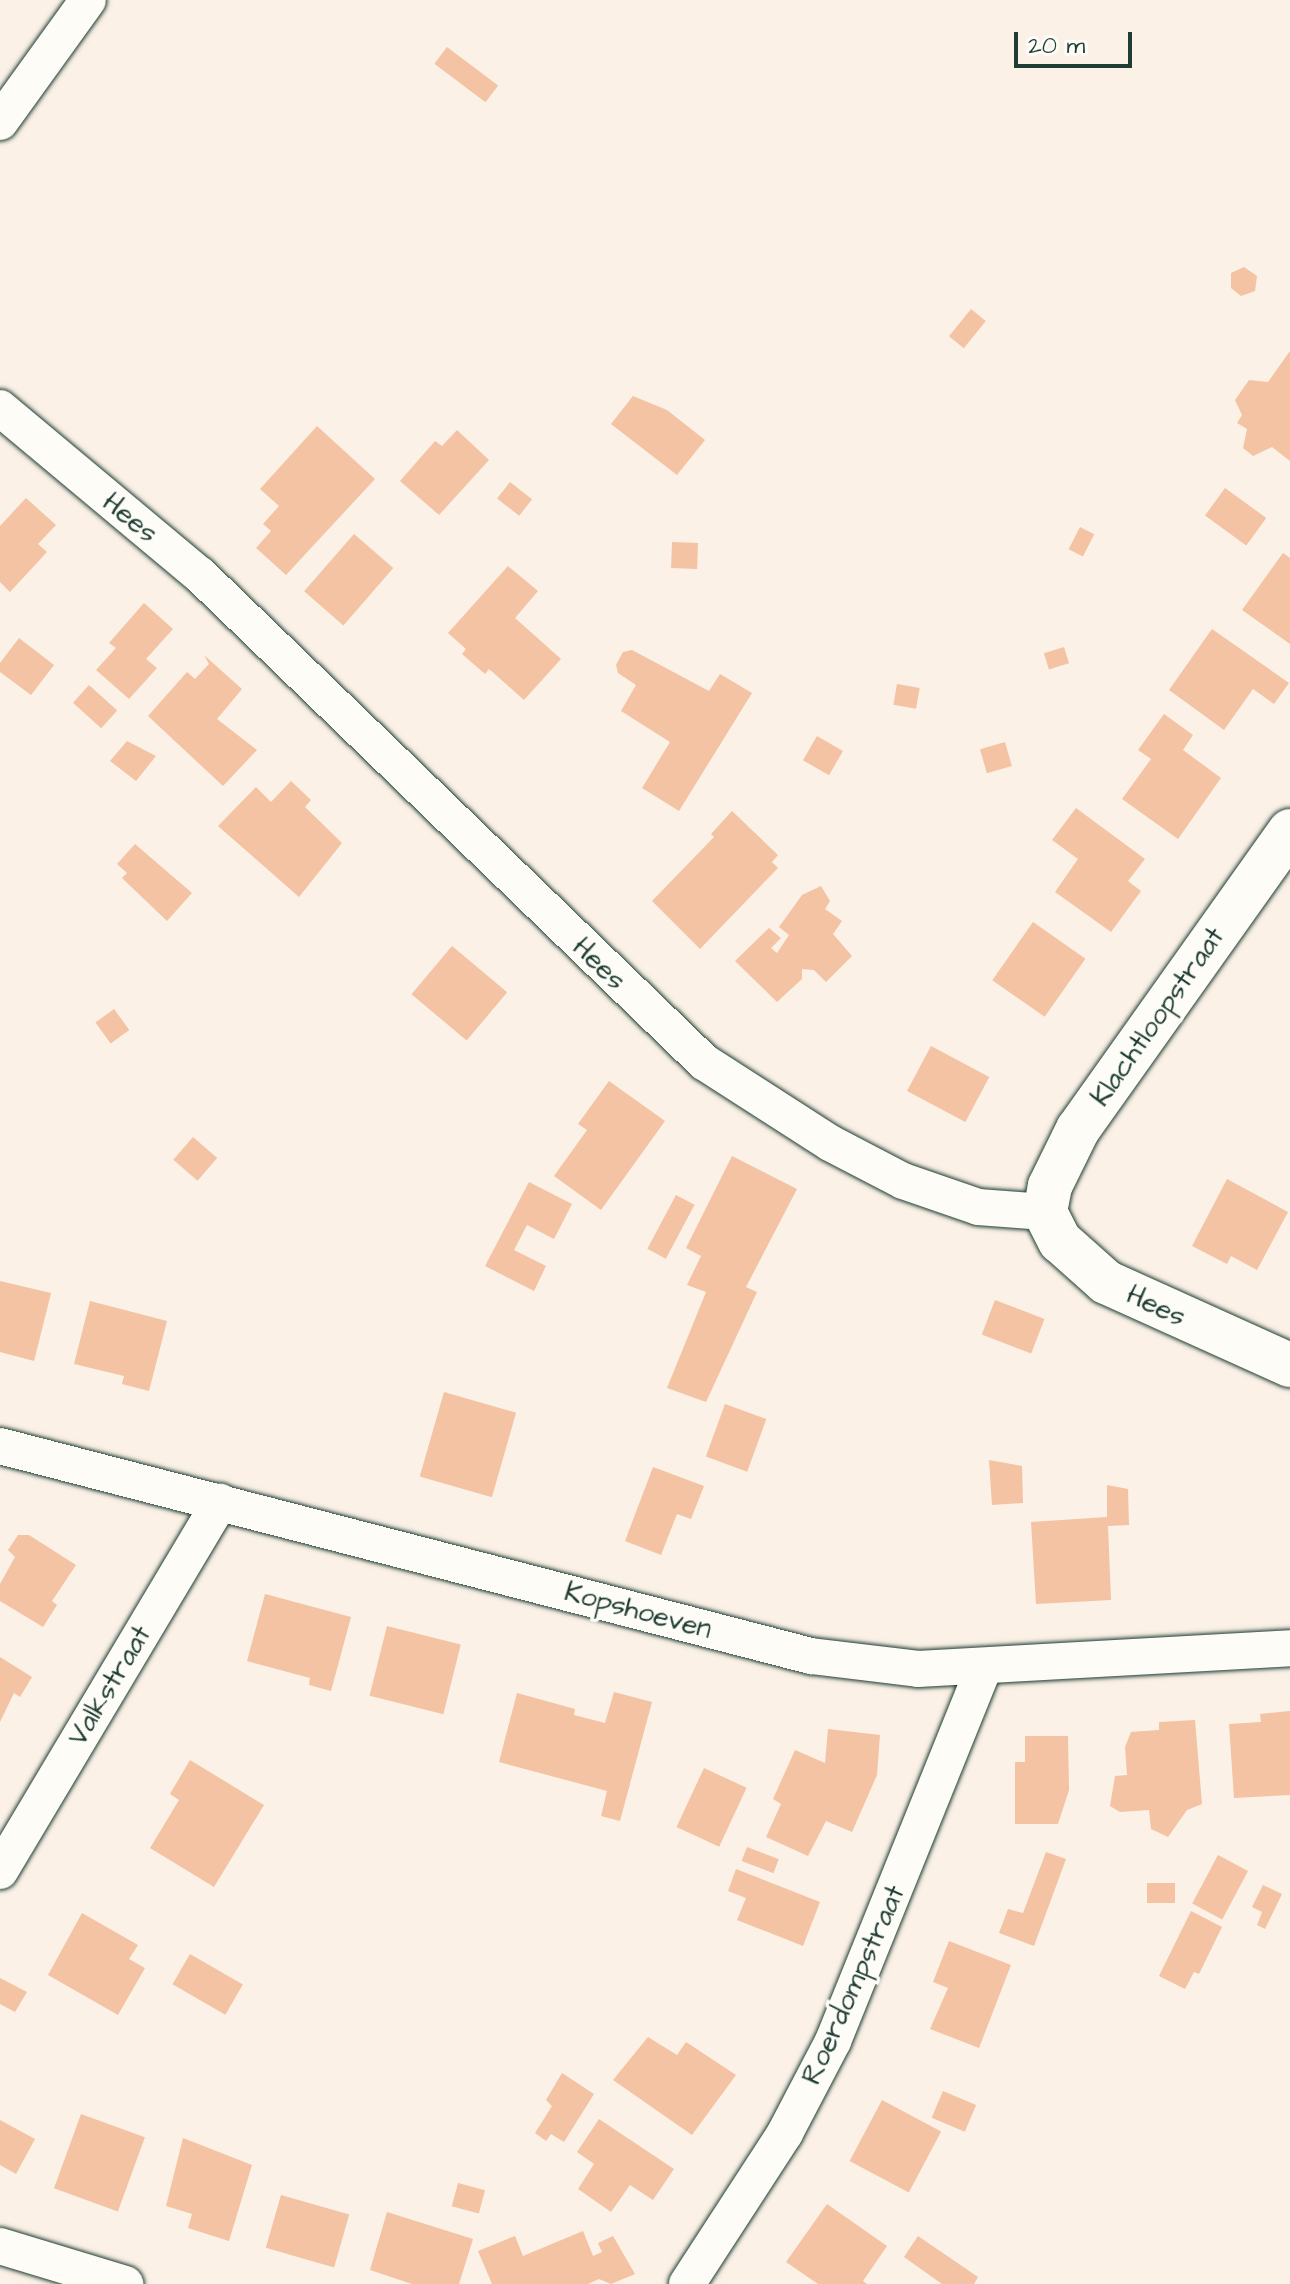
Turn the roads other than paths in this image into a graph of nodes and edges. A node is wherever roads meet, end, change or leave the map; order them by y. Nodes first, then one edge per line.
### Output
1 (88, 0) edge
2 (0, 122) edge
3 (0, 408) edge
4 (1290, 831) edge
5 (1045, 1212) junction
6 (1290, 1365) edge
7 (0, 1446) edge
8 (220, 1502) junction
9 (1290, 1648) edge
10 (984, 1667) junction
11 (0, 1871) edge
12 (0, 2246) edge
13 (125, 2284) edge
14 (687, 2284) edge

1 - 2 street
3 - 5 street, Hees
4 - 5 main road, Klachtloopstraat
5 - 6 main road, Hees
7 - 8 street, Kopshoeven
8 - 10 street, Kopshoeven
8 - 11 street, Valkstraat
9 - 10 street, Kopshoeven
10 - 14 street, Roerdompstraat
12 - 13 street

